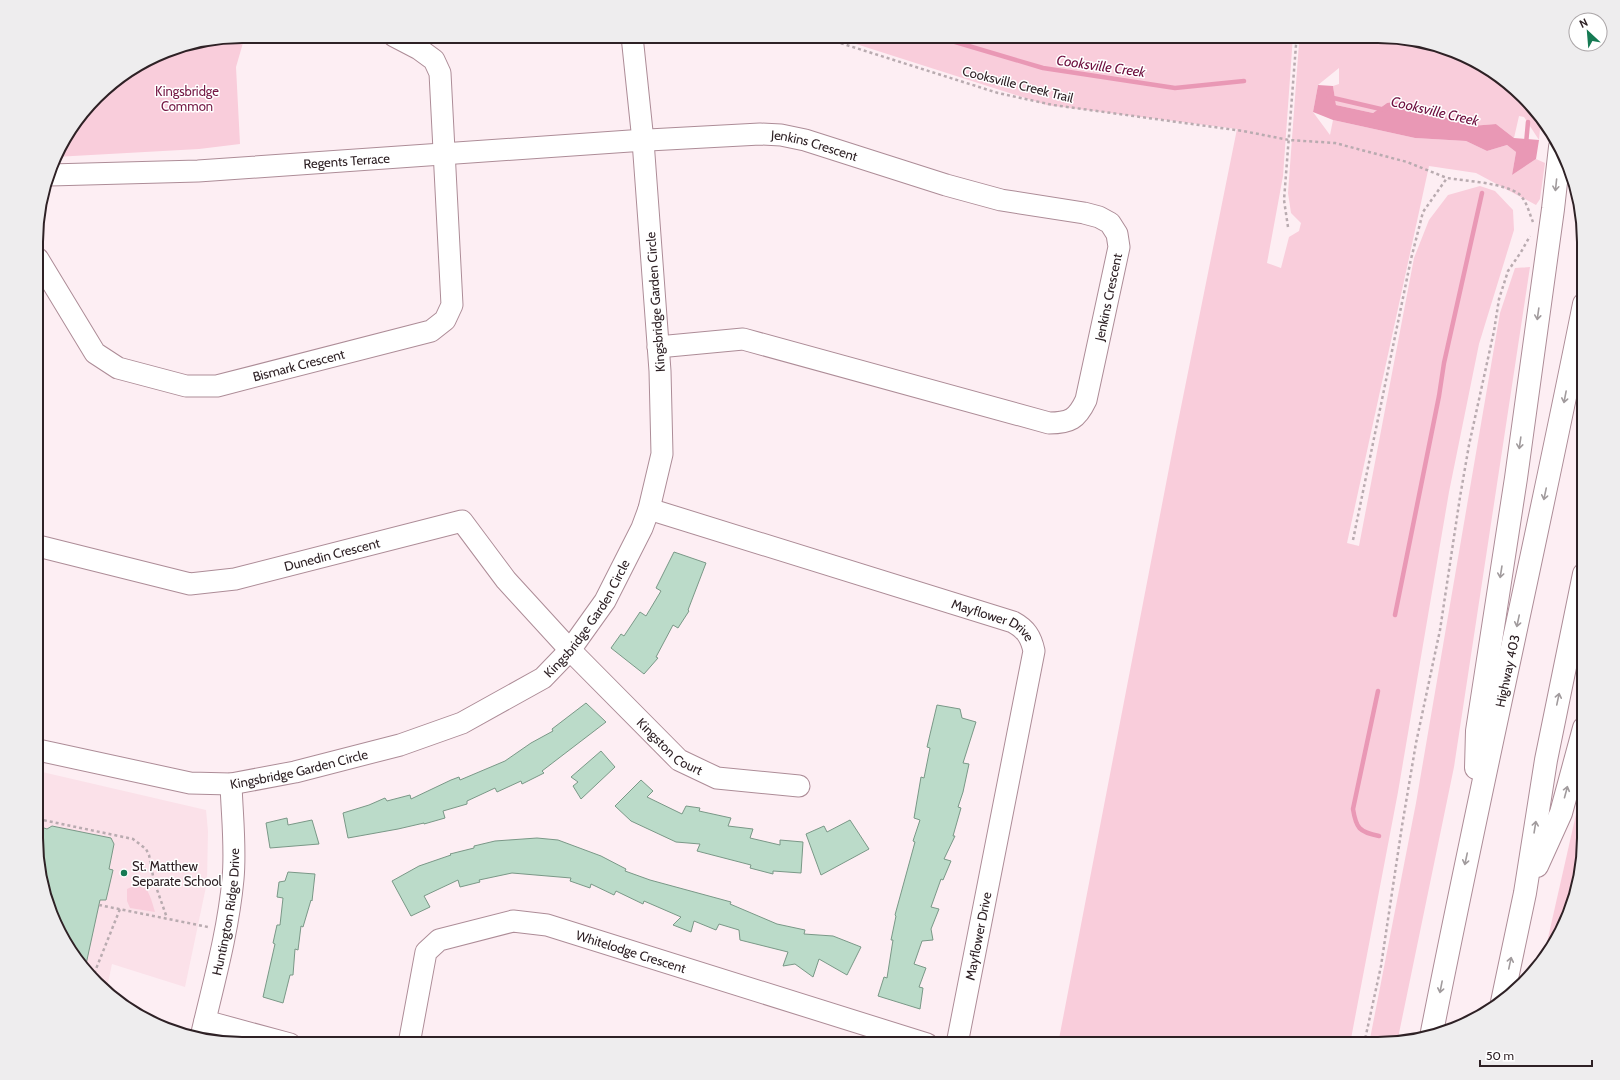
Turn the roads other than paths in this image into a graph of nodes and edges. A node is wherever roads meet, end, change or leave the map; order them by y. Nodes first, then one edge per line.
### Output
1 (407, 43) edge
2 (633, 43) edge
3 (644, 141) junction
4 (445, 153) junction
5 (1559, 160) edge
6 (55, 175) edge
7 (43, 267) edge
8 (1577, 339) edge
9 (658, 347) junction
10 (649, 509) junction
11 (43, 547) edge
12 (1577, 608) edge
13 (570, 650) junction
14 (43, 751) edge
15 (1577, 754) edge
16 (231, 784) junction
17 (799, 786) dead end
18 (1475, 821) junction
19 (1525, 893) junction
20 (1504, 992) edge
21 (203, 1029) edge
22 (1433, 1029) edge
23 (249, 1037) edge
24 (410, 1037) edge
25 (904, 1037) edge
26 (958, 1037) edge

1 - 4 street, Bismark Crescent
2 - 3 street, Kingsbridge Garden Circle
3 - 4 street, Regents Terrace
3 - 9 street, Kingsbridge Garden Circle
3 - 9 street, Jenkins Crescent
4 - 6 street, Regents Terrace
4 - 7 street, Bismark Crescent
5 -> 18 highway
8 -> 18 highway, Highway 403
9 - 10 street, Kingsbridge Garden Circle
10 - 13 street, Kingsbridge Garden Circle
10 - 26 street, Mayflower Drive
11 - 13 street, Dunedin Crescent
19 -> 12 highway
13 - 16 street, Kingsbridge Garden Circle
13 - 17 street, Kingston Court
14 - 16 street, Kingsbridge Garden Circle
19 -> 15 highway
16 - 21 street, Huntington Ridge Drive
18 -> 22 highway, Highway 403
20 -> 19 highway
21 - 23 street
24 - 25 street, Whitelodge Crescent

